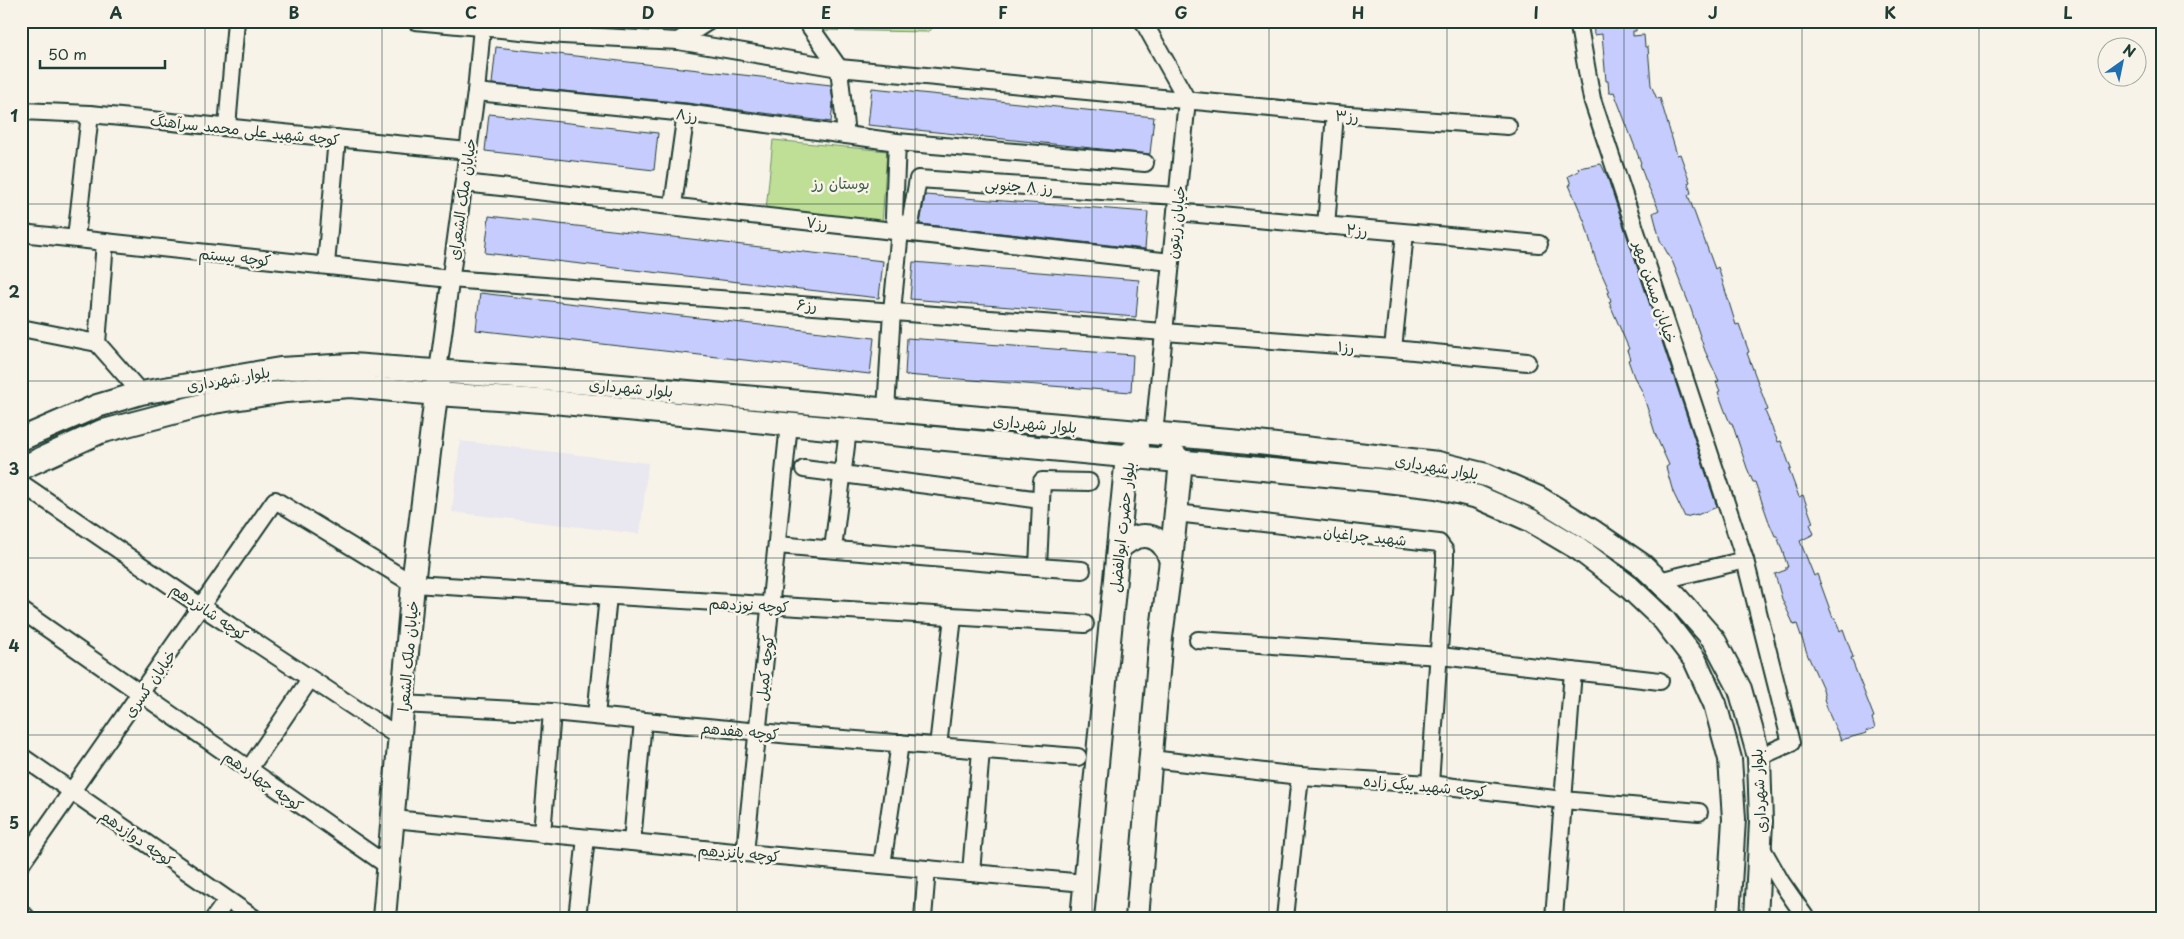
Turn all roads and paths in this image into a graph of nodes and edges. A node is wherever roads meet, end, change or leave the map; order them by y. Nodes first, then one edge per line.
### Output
1 (236, 21) edge
2 (415, 21) edge
3 (709, 21) edge
4 (806, 21) edge
5 (1143, 21) edge
6 (1578, 21) edge
7 (482, 27) junction
8 (564, 28) edge
9 (678, 41) junction
10 (839, 68) junction
11 (476, 92) junction
12 (1187, 100) junction
13 (21, 111) edge
14 (686, 113) junction
15 (90, 114) junction
16 (1335, 114) junction
17 (1508, 126) dead end
18 (227, 127) junction
19 (846, 135) junction
20 (337, 138) junction
21 (897, 142) junction
22 (468, 151) junction
23 (1145, 163) dead end
24 (464, 183) junction
25 (1176, 204) junction
26 (673, 206) junction
27 (1326, 226) junction
28 (900, 231) junction
29 (21, 233) edge
30 (1405, 233) junction
31 (76, 238) junction
32 (105, 242) junction
33 (1539, 244) dead end
34 (1171, 262) junction
35 (326, 265) junction
36 (450, 279) junction
37 (892, 310) junction
38 (21, 328) edge
39 (1164, 332) junction
40 (97, 343) junction
41 (1393, 349) junction
42 (1527, 362) dead end
43 (438, 371) junction
44 (141, 393) junction
45 (437, 394) junction
46 (886, 410) junction
47 (790, 424) junction
48 (848, 430) junction
49 (1154, 434) junction
50 (21, 439) edge
51 (1127, 456) junction
52 (1181, 461) junction
53 (21, 468) edge
54 (804, 469) dead end
55 (843, 474) junction
56 (1089, 482) dead end
57 (21, 483) edge
58 (1041, 500) junction
59 (1176, 513) junction
60 (777, 545) junction
61 (833, 549) junction
62 (1118, 550) junction
63 (1745, 560) junction
64 (1172, 561) junction
65 (1038, 567) junction
66 (1082, 570) dead end
67 (1659, 581) junction
68 (413, 584) junction
69 (608, 596) junction
70 (202, 606) junction
71 (770, 606) junction
72 (21, 610) edge
73 (953, 616) junction
74 (1085, 624) dead end
75 (1198, 640) dead end
76 (1440, 656) junction
77 (1573, 671) junction
78 (310, 678) junction
79 (1660, 681) dead end
80 (141, 694) junction
81 (402, 704) junction
82 (552, 712) junction
83 (596, 716) junction
84 (643, 720) junction
85 (757, 732) junction
86 (399, 738) junction
87 (900, 743) junction
88 (938, 746) junction
89 (981, 750) junction
90 (21, 756) edge
91 (1078, 757) dead end
92 (1759, 757) junction
93 (1151, 760) junction
94 (249, 769) junction
95 (1300, 776) junction
96 (1430, 784) junction
97 (73, 791) junction
98 (1563, 800) junction
99 (1699, 812) dead end
100 (393, 819) junction
101 (542, 834) junction
102 (586, 838) junction
103 (632, 842) junction
104 (1760, 844) junction
105 (744, 853) junction
106 (21, 864) edge
107 (882, 865) junction
108 (388, 866) junction
109 (928, 869) junction
110 (971, 873) junction
111 (1085, 883) junction
112 (227, 900) junction
113 (21, 914) edge
114 (28, 918) edge
115 (214, 918) edge
116 (254, 918) edge
117 (384, 918) edge
118 (578, 918) edge
119 (923, 918) edge
120 (1082, 918) edge
121 (1136, 918) edge
122 (1285, 918) edge
123 (1554, 918) edge
124 (1728, 918) edge
125 (1756, 918) edge
126 (1806, 918) edge

1 - 18 street
2 - 7 street, رز۳
3 - 9 street
4 - 10 street
5 - 12 street
6 - 63 street, خیابان مسکن مهر
7 - 8 street, رز۳
7 - 11 street, خیابان ملک الشعرای
8 - 9 street, رز۳
9 - 10 street, رز۳
10 - 12 street, رز۳
10 - 19 street
11 - 14 street, رز۸
11 - 22 street, خیابان ملک الشعرای
12 - 16 street, رز۳
12 - 25 street, خیابان زیتون
13 - 15 street, کوچه شهید علی محمد سرآهنگ
14 - 19 street, رز۸
14 - 26 street
15 - 18 street, کوچه شهید علی محمد سرآهنگ
15 - 31 street
16 - 17 street, رز۳
16 - 27 street
18 - 20 street, کوچه شهید علی محمد سرآهنگ
19 - 21 street, رز۸
20 - 22 street, کوچه شهید علی محمد سرآهنگ
20 - 35 street
21 - 23 street, رز۸
21 - 28 street
22 - 24 street, خیابان ملک الشعرای
24 - 26 street, رز۷
24 - 36 street, خیابان ملک الشعرای
25 - 27 street, رز۲
25 - 28 street, رز ۸ جنوبی
25 - 34 street, خیابان زیتون
26 - 28 street, رز۷
27 - 30 street, رز۲
28 - 34 street, رز۷
28 - 37 street
29 - 31 street, کوچه بیستم
30 - 33 street, رز۲
30 - 41 street
31 - 32 street, کوچه بیستم
32 - 35 street, کوچه بیستم
32 - 40 street
34 - 39 street, خیابان زیتون
35 - 36 street, کوچه بیستم
36 - 37 street, رز۶
36 - 43 street, خیابان ملک الشعرای
37 - 39 street, رز۶
37 - 46 street
38 - 40 street
39 - 41 street, رز۱
39 - 49 street, خیابان زیتون
40 - 44 street
41 - 42 street, رز۱
43 - 44 main road, بلوار شهرداری
43 - 45 main road, خیابان ملک الشعرا
43 - 46 main road, بلوار شهرداری
44 - 50 main road, بلوار شهرداری
45 - 47 main road, بلوار شهرداری
45 - 53 main road, بلوار شهرداری
45 - 68 main road, خیابان ملک الشعرا
46 - 49 main road, بلوار شهرداری
47 - 48 main road, بلوار شهرداری
47 - 60 street, کوچه کمیل
48 - 51 main road, بلوار شهرداری
48 - 55 street
49 - 51 main road, بلوار حضرت ابوالفضل
49 - 52 main road
49 - 67 main road, بلوار شهرداری
51 - 52 main road, بلوار شهرداری
51 - 62 main road, بلوار حضرت ابوالفضل
52 - 59 main road
52 - 124 main road, بلوار شهرداری
54 - 55 street
55 - 58 street
55 - 61 street
56 - 58 street
57 - 70 street, کوچه شانزدهم
58 - 65 street
59 - 64 main road
59 - 76 street, شهید چراغیان
60 - 61 street
60 - 71 street, کوچه کمیل
61 - 65 street
62 - 64 main road
62 - 111 main road, بلوار حضرت ابوالفضل
63 - 67 street
63 - 92 street, خیابان مسکن مهر
64 - 93 main road
65 - 66 street
67 - 92 main road, بلوار شهرداری
68 - 69 street, کوچه نوزدهم
68 - 70 street, خیابان کسری
68 - 81 main road, خیابان ملک الشعرا
69 - 71 street, کوچه نوزدهم
69 - 83 street
70 - 78 street, کوچه شانزدهم
70 - 80 street, خیابان کسری
71 - 73 street, کوچه نوزدهم
71 - 85 street, کوچه کمیل
72 - 80 street, کوچه چهاردهم
73 - 74 street, کوچه نوزدهم
73 - 88 street
75 - 76 street
76 - 77 street
76 - 96 street, شهید چراغیان
77 - 79 street
77 - 98 street
78 - 86 street, کوچه شانزدهم
78 - 94 street
80 - 94 street, کوچه چهاردهم
80 - 97 street, خیابان کسری
81 - 82 street, کوچه هفدهم
81 - 86 main road, خیابان ملک الشعرا
82 - 83 street, کوچه هفدهم
82 - 101 street
83 - 84 street, کوچه هفدهم
84 - 85 street, کوچه هفدهم
84 - 103 street
85 - 87 street, کوچه هفدهم
85 - 105 street, کوچه کمیل
86 - 100 main road, خیابان ملک الشعرا
87 - 88 street, کوچه هفدهم
87 - 107 street
88 - 89 street, کوچه هفدهم
89 - 91 street, کوچه هفدهم
89 - 110 street
90 - 97 street, کوچه دوازدهم
92 - 104 main road, بلوار شهرداری
93 - 95 street, کوچه شهید بیگ زاده
93 - 121 main road
94 - 108 street, کوچه چهاردهم
95 - 96 street, کوچه شهید بیگ زاده
95 - 122 street
96 - 98 street, کوچه شهید بیگ زاده
97 - 106 street, خیابان کسری
97 - 112 street, کوچه دوازدهم
98 - 99 street, کوچه شهید بیگ زاده
98 - 123 street
100 - 101 street, کوچه پانزدهم
100 - 108 main road, خیابان ملک الشعرا
101 - 102 street, کوچه پانزدهم
102 - 103 street, کوچه پانزدهم
102 - 118 street
103 - 105 street, کوچه پانزدهم
104 - 125 main road, بلوار شهرداری
104 - 126 street
105 - 107 street, کوچه پانزدهم
107 - 109 street, کوچه پانزدهم
108 - 117 main road, خیابان ملک الشعرا
109 - 110 street, کوچه پانزدهم
109 - 119 street
110 - 111 street, کوچه پانزدهم
111 - 120 main road, بلوار حضرت ابوالفضل
112 - 115 street
112 - 116 street, کوچه دوازدهم
113 - 114 street

